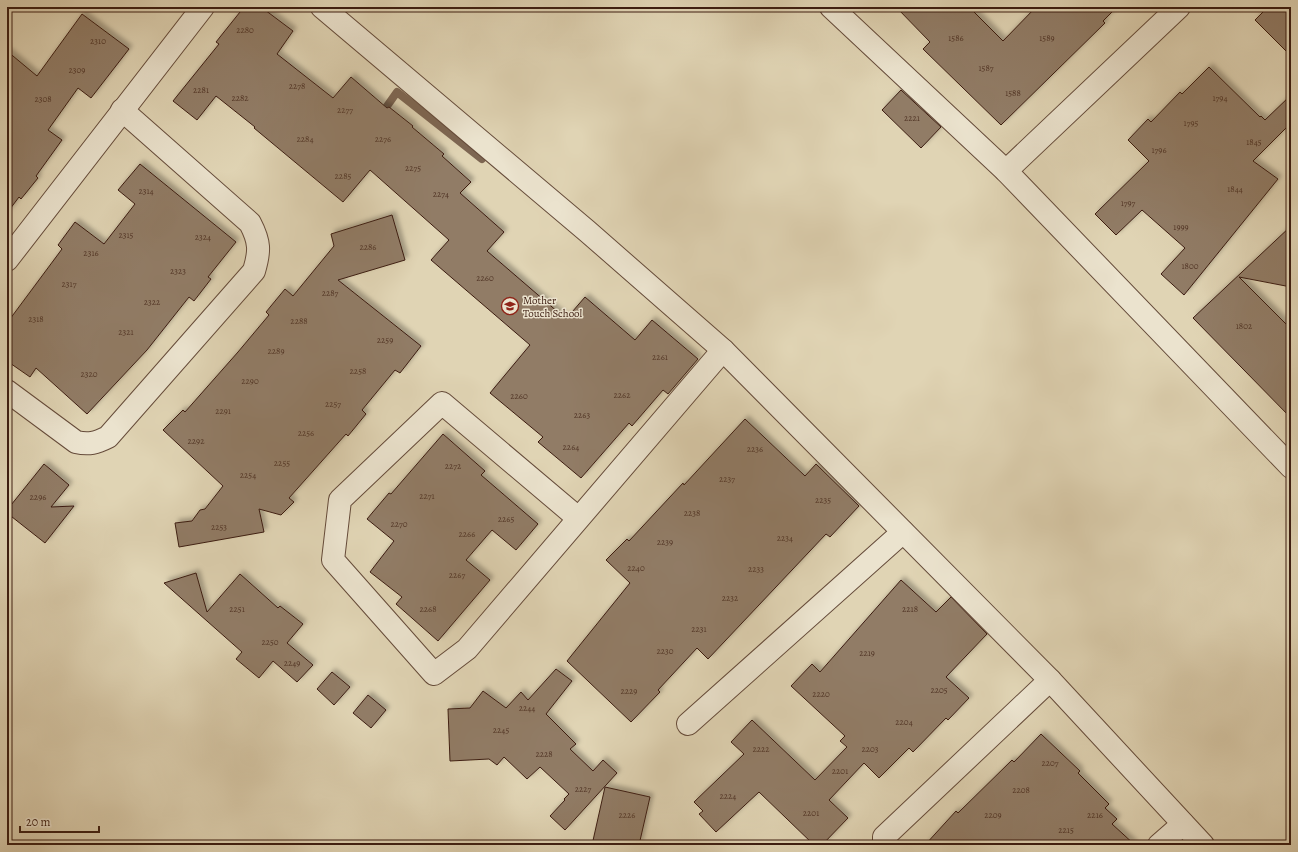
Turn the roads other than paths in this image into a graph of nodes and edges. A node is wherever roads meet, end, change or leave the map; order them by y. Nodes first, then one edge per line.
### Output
1 (203, 7) edge
2 (322, 7) edge
3 (831, 7) edge
4 (1179, 7) edge
5 (122, 110) junction
6 (1006, 171) junction
7 (7, 260) edge
8 (723, 350) junction
9 (7, 391) edge
10 (1291, 468) edge
11 (578, 518) junction
12 (903, 532) junction
13 (1050, 680) junction
14 (688, 724) dead end
15 (1182, 824) junction
16 (884, 845) edge
17 (1159, 845) edge
18 (1203, 845) edge

1 - 5 street
2 - 8 street
3 - 6 street
4 - 6 street
5 - 7 street
5 - 9 street
6 - 10 street
8 - 11 street
8 - 12 street
11 - 11 street
12 - 13 street
12 - 14 street
13 - 15 street
13 - 16 street
15 - 17 street
15 - 18 street

